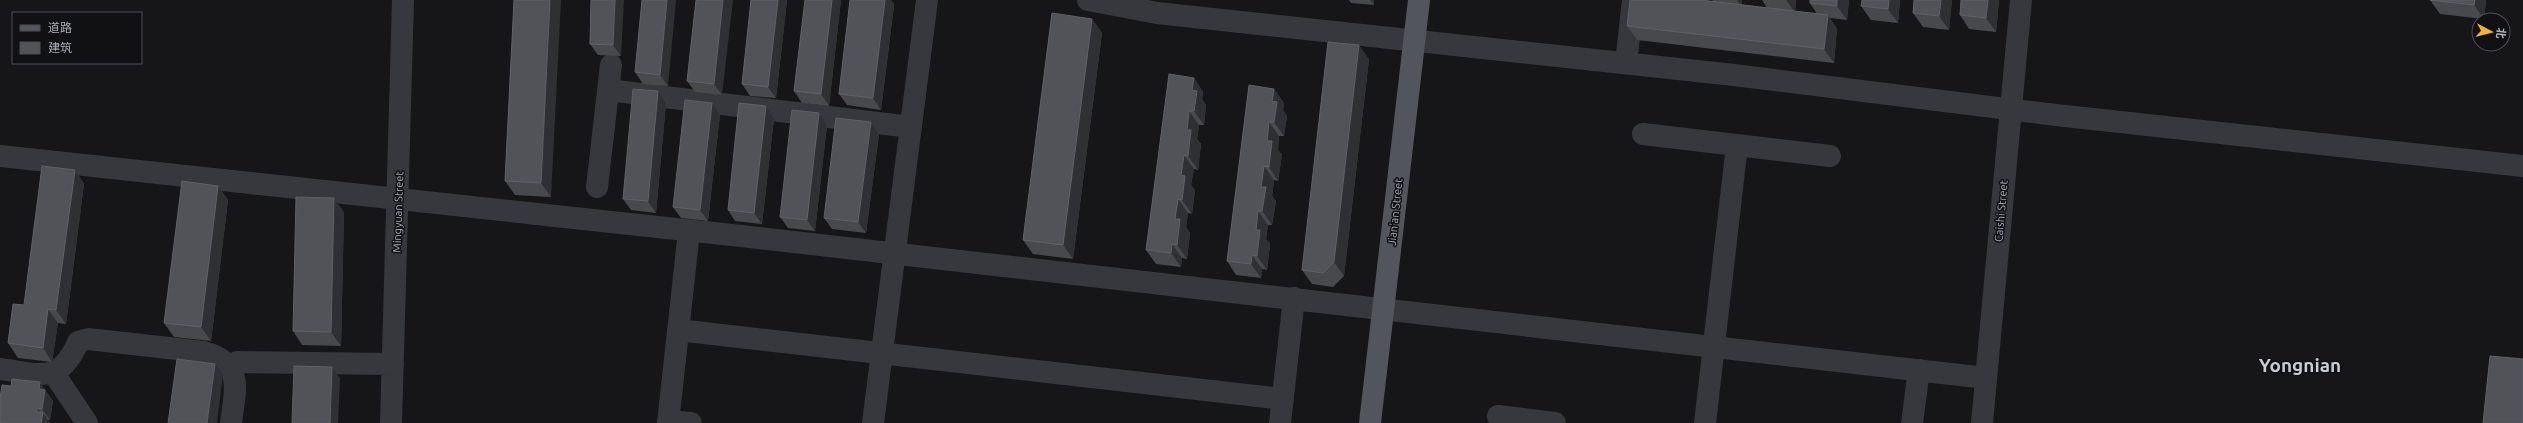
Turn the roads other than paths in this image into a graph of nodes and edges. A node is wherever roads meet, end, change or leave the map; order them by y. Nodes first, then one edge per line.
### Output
1 (403, 0) edge
2 (927, 0) edge
3 (1088, 0) edge
4 (1418, 0) edge
5 (1633, 0) edge
6 (2021, 0) edge
7 (1414, 41) junction
8 (1626, 63) junction
9 (611, 65) dead end
10 (608, 90) junction
11 (2010, 109) junction
12 (911, 127) junction
13 (1642, 134) dead end
14 (1737, 145) junction
15 (0, 156) edge
16 (1830, 156) dead end
17 (2523, 166) edge
18 (597, 186) dead end
19 (398, 199) junction
20 (689, 231) junction
21 (895, 253) junction
22 (1294, 298) junction
23 (1384, 308) junction
24 (678, 330) junction
25 (1714, 346) junction
26 (882, 353) junction
27 (393, 364) junction
28 (229, 366) junction
29 (0, 369) edge
30 (1919, 370) junction
31 (53, 372) junction
32 (1986, 378) junction
33 (1283, 399) junction
34 (1498, 416) dead end
35 (668, 422) edge
36 (86, 423) edge
37 (230, 423) edge
38 (391, 423) edge
39 (692, 423) edge
40 (873, 423) edge
41 (1280, 423) edge
42 (1370, 423) edge
43 (1555, 423) edge
44 (1705, 423) edge
45 (1912, 423) edge
46 (1982, 423) edge

1 - 19 street, Mingyuan Street
2 - 12 street
3 - 7 street
4 - 7 main road, Jian'an Street
5 - 8 street
6 - 11 street, Caishi Street
7 - 8 street
7 - 23 main road, Jian'an Street
8 - 11 street
9 - 10 street
10 - 12 street
10 - 18 street
11 - 17 street
11 - 32 street, Caishi Street
12 - 21 street
13 - 14 street
14 - 16 street
14 - 25 street
15 - 19 street
19 - 20 street
19 - 27 street, Mingyuan Street
20 - 21 street
20 - 24 street
21 - 22 street
21 - 26 street
22 - 23 street
22 - 33 street
23 - 25 street
23 - 42 main road, Jian'an Street
24 - 26 street
24 - 35 street
25 - 30 street
25 - 44 street
26 - 33 street
26 - 40 street
27 - 28 street
27 - 38 street, Mingyuan Street
28 - 31 street
28 - 37 street
29 - 31 street
30 - 32 street
30 - 45 street
31 - 36 street
32 - 46 street, Caishi Street
33 - 41 street
34 - 43 street
35 - 39 street

